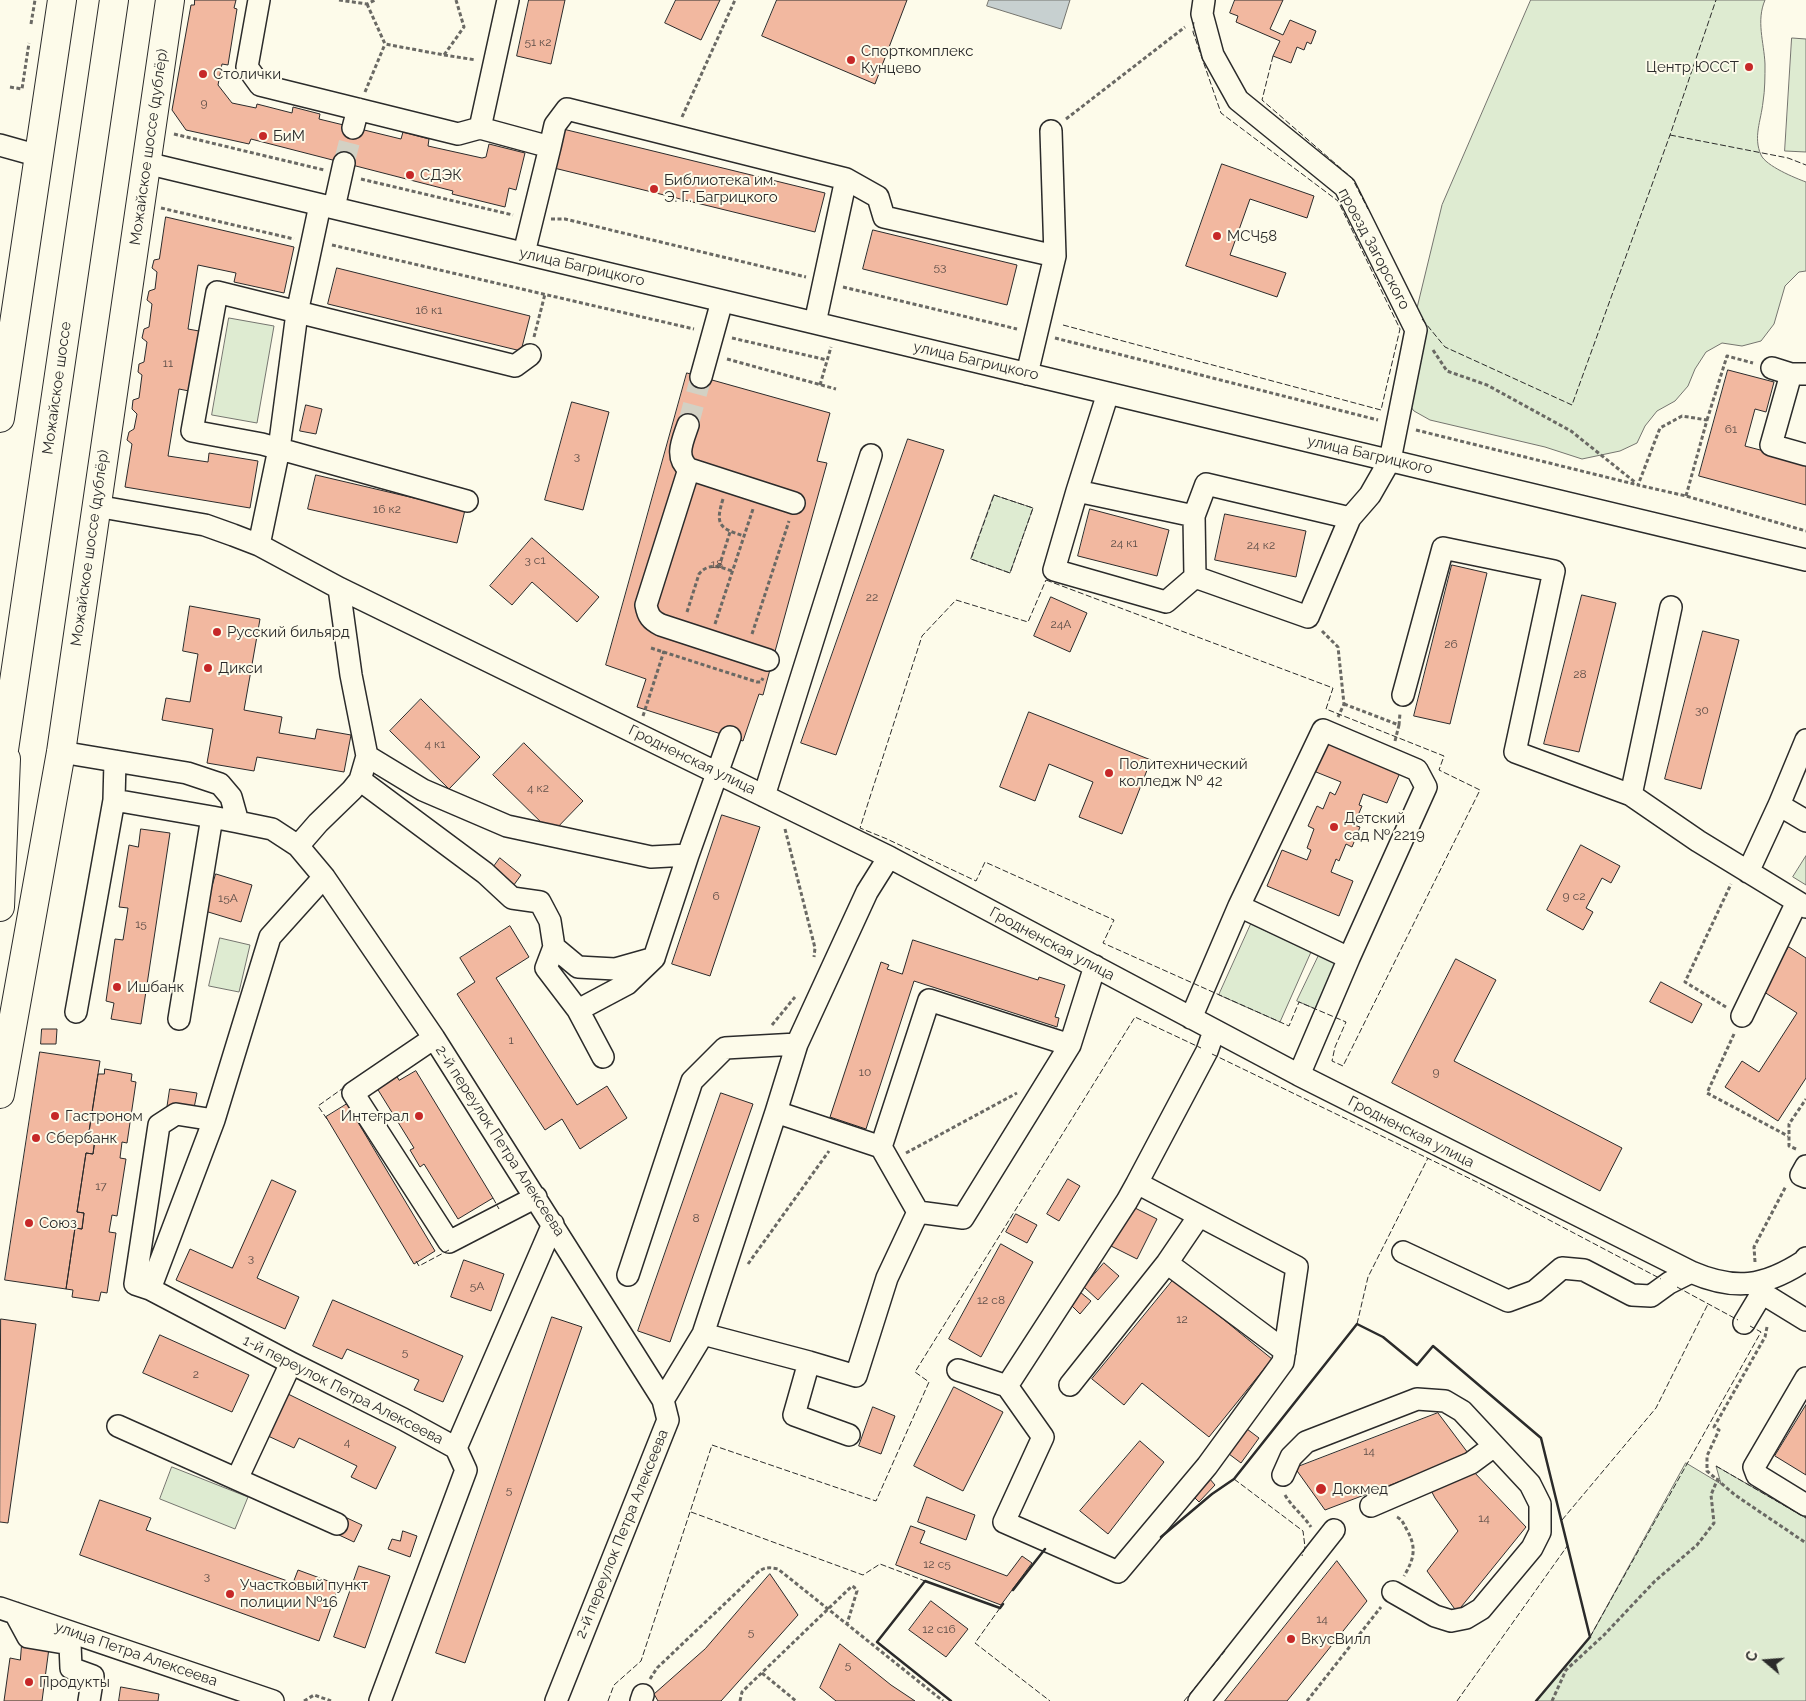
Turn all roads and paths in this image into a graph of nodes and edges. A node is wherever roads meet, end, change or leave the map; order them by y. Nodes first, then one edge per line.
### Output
1 (35, 0) edge
2 (62, 0) edge
3 (114, 0) edge
4 (170, 0) edge
5 (259, 0) edge
6 (340, 0) edge
7 (374, 0) edge
8 (456, 0) edge
9 (508, 0) edge
10 (735, 0) edge
11 (367, 4) junction
12 (1203, 7) edge
13 (31, 24) dead end
14 (29, 43) dead end
15 (385, 44) junction
16 (444, 55) junction
17 (494, 64) junction
18 (10, 87) dead end
19 (355, 119) junction
20 (480, 128) junction
21 (1051, 130) joint
22 (174, 134) dead end
23 (673, 136) junction
24 (0, 145) edge
25 (550, 146) junction
26 (39, 156) junction
27 (146, 163) junction
28 (343, 168) junction
29 (846, 179) junction
30 (156, 207) dead end
31 (327, 207) junction
32 (533, 220) junction
33 (312, 243) junction
34 (524, 253) junction
35 (1055, 256) junction
36 (824, 282) junction
37 (545, 294) junction
38 (722, 301) junction
39 (297, 313) junction
40 (815, 323) junction
41 (836, 328) junction
42 (1416, 330) junction
43 (1037, 334) junction
44 (710, 343) junction
45 (530, 355) joint
46 (827, 360) junction
47 (1789, 372) edge
48 (1027, 374) junction
49 (701, 377) tunnel mouth
50 (820, 384) junction
51 (836, 389) dead end
52 (1108, 393) junction
53 (0, 418) edge
54 (1707, 420) junction
55 (688, 425) tunnel mouth
56 (1397, 425) junction
57 (280, 449) junction
58 (871, 455) dead end
59 (1806, 455) edge
60 (1390, 460) junction
61 (689, 469) junction
62 (729, 482) junction
63 (1638, 485) junction
64 (1077, 491) junction
65 (758, 492) junction
66 (1686, 496) junction
67 (467, 501) dead end
68 (794, 503) joint
69 (96, 506) junction
70 (1194, 516) junction
71 (1350, 518) junction
72 (1806, 531) edge
73 (730, 532) junction
74 (744, 536) junction
75 (259, 545) junction
76 (1806, 560) edge
77 (719, 567) junction
78 (732, 572) junction
79 (1195, 577) junction
80 (338, 588) junction
81 (1671, 607) dead end
82 (1308, 617) junction
83 (680, 632) junction
84 (710, 641) junction
85 (651, 648) dead end
86 (746, 653) junction
87 (768, 660) joint
88 (660, 664) dead end
89 (1403, 695) dead end
90 (1344, 704) junction
91 (645, 710) dead end
92 (7, 732) junction
93 (1331, 734) junction
94 (730, 737) dead end
95 (1806, 740) edge
96 (61, 752) junction
97 (367, 756) junction
98 (1387, 758) junction
99 (115, 761) junction
100 (718, 773) junction
101 (0, 777) edge
102 (360, 780) junction
103 (1631, 795) junction
104 (114, 800) junction
105 (771, 800) junction
106 (1778, 805) junction
107 (212, 818) junction
108 (1806, 821) edge
109 (238, 822) junction
110 (298, 846) junction
111 (688, 856) junction
112 (889, 857) junction
113 (1744, 868) junction
114 (324, 877) junction
115 (1801, 904) edge
116 (1239, 906) junction
117 (0, 907) edge
118 (554, 947) junction
119 (654, 958) junction
120 (814, 958) dead end
121 (1349, 958) junction
122 (1095, 966) junction
123 (800, 991) dead end
124 (578, 1010) junction
125 (76, 1012) dead end
126 (1742, 1016) junction
127 (1191, 1018) junction
128 (179, 1020) dead end
129 (1214, 1031) junction
130 (434, 1038) junction
131 (797, 1044) junction
132 (1070, 1045) junction
133 (754, 1047) junction
134 (603, 1057) dead end
135 (1299, 1075) junction
136 (1018, 1092) dead end
137 (0, 1094) edge
138 (1806, 1099) edge
139 (776, 1112) junction
140 (214, 1120) junction
141 (842, 1134) junction
142 (1788, 1136) junction
143 (886, 1154) junction
144 (1801, 1168) edge
145 (1136, 1183) junction
146 (536, 1198) junction
147 (918, 1212) junction
148 (1199, 1216) junction
149 (553, 1224) junction
150 (1403, 1252) dead end
151 (1806, 1258) edge
152 (1168, 1263) junction
153 (746, 1267) dead end
154 (1691, 1272) junction
155 (628, 1275) dead end
156 (1762, 1285) junction
157 (150, 1289) junction
158 (1806, 1320) edge
159 (1744, 1323) dead end
160 (703, 1334) junction
161 (1765, 1337) dead end
162 (1285, 1351) junction
163 (809, 1362) junction
164 (290, 1363) junction
165 (958, 1370) dead end
166 (1806, 1378) edge
167 (1070, 1385) dead end
168 (1007, 1386) junction
169 (663, 1400) junction
170 (118, 1426) dead end
171 (849, 1435) dead end
172 (1494, 1446) junction
173 (456, 1448) junction
174 (1283, 1475) joint
175 (1718, 1478) junction
176 (237, 1479) junction
177 (1806, 1504) edge
178 (1371, 1506) joint
179 (337, 1524) dead end
180 (1334, 1530) dead end
181 (1806, 1543) edge
182 (1317, 1552) junction
183 (1393, 1592) junction
184 (7, 1610) edge
185 (828, 1610) junction
186 (847, 1624) junction
187 (762, 1673) junction
188 (642, 1698) edge
189 (89, 1701) edge
190 (273, 1701) edge
191 (304, 1701) edge
192 (331, 1701) edge
193 (380, 1701) edge
194 (556, 1701) edge
195 (740, 1701) edge
196 (796, 1701) edge
197 (943, 1701) edge
198 (1199, 1701) edge
199 (1307, 1701) edge
200 (1552, 1701) edge

1 - 13 path
2 - 26 main road
3 - 92 main road, Можайское шоссе
4 - 27 main road, Можайское шоссе (дублёр)
5 - 19 street
6 - 11 path
7 - 11 path
8 - 16 path
9 - 17 street
10 - 23 path
11 - 15 path
12 - 21 path
12 - 42 street, проезд Загорского
14 - 18 path
15 - 16 path
15 - 19 path
16 - 17 path
17 - 20 street
19 - 20 street
20 - 25 street
21 - 35 street
22 - 28 path
23 - 25 street
23 - 29 street
24 - 26 street
25 - 32 street
26 - 53 main road
27 - 31 street, улица Багрицкого
27 - 69 main road, Можайское шоссе (дублёр)
28 - 31 street
28 - 32 path
29 - 35 street
29 - 36 street
30 - 33 path
31 - 33 street
31 - 34 street, улица Багрицкого
32 - 34 street
32 - 36 path
33 - 37 path
33 - 39 street
34 - 38 street, улица Багрицкого
35 - 43 street
36 - 40 street
36 - 43 path
37 - 44 path
37 - 45 path
38 - 40 street, улица Багрицкого
38 - 44 street
39 - 45 street
39 - 57 street
39 - 57 street
40 - 41 street, улица Багрицкого
41 - 46 path
41 - 48 street, улица Багрицкого
42 - 56 street
42 - 63 path
43 - 48 street
43 - 56 path
44 - 46 path
44 - 49 street
44 - 50 path
46 - 50 path
47 - 54 path
47 - 59 street
48 - 52 street, улица Багрицкого
50 - 51 path
52 - 60 street, улица Багрицкого
52 - 64 street
54 - 63 path
54 - 66 path
55 - 61 street
56 - 60 street
56 - 63 path
57 - 67 street
57 - 75 street
58 - 105 street
60 - 71 street
60 - 76 street, улица Багрицкого
61 - 62 street
61 - 83 street
62 - 65 street
62 - 73 path
63 - 66 path
64 - 70 street
64 - 79 street
65 - 68 street
65 - 74 path
66 - 72 path
68 - 86 path
69 - 75 street, Гродненская улица
69 - 96 main road, Можайское шоссе (дублёр)
70 - 71 street
70 - 79 street
71 - 82 street
73 - 74 path
73 - 77 path
74 - 78 path
75 - 80 street, Гродненская улица
77 - 78 path
77 - 83 path
78 - 84 path
79 - 82 street
80 - 97 street
80 - 100 street, Гродненская улица
81 - 103 street
82 - 90 path
83 - 84 street
84 - 86 street
85 - 87 path
86 - 87 street
88 - 91 path
89 - 103 street
90 - 93 path
90 - 98 path
92 - 101 main road, Можайское шоссе
92 - 117 main road
93 - 98 street
93 - 116 street
94 - 100 street
95 - 106 street
96 - 99 street
96 - 137 main road, Можайское шоссе (дублёр)
97 - 102 street
97 - 111 street
98 - 121 street
99 - 104 street
99 - 109 street
100 - 105 street, Гродненская улица
100 - 111 street
102 - 110 street
102 - 118 street
103 - 113 street
104 - 107 street, 2-й переулок Петра Алексеева
104 - 125 street
105 - 112 street, Гродненская улица
105 - 120 path
106 - 108 street
106 - 113 street
107 - 109 street, 2-й переулок Петра Алексеева
107 - 128 street
109 - 110 street, 2-й переулок Петра Алексеева
110 - 114 street, 2-й переулок Петра Алексеева
111 - 119 street
112 - 122 street, Гродненская улица
112 - 131 street
113 - 115 street
113 - 126 path
114 - 130 street, 2-й переулок Петра Алексеева
114 - 140 street
115 - 126 street
116 - 121 street
116 - 127 street
118 - 119 street
118 - 124 street
119 - 124 street
121 - 135 street
122 - 127 street, Гродненская улица
122 - 132 street
123 - 133 path
124 - 134 street
126 - 142 path
127 - 129 street, Гродненская улица
129 - 135 street, Гродненская улица
129 - 145 street
130 - 146 street, 2-й переулок Петра Алексеева
130 - 146 street
131 - 133 street
131 - 139 street
132 - 143 street
132 - 147 street
133 - 155 street
135 - 154 street, Гродненская улица
136 - 143 path
138 - 142 path
139 - 141 street
139 - 160 street
140 - 157 street
140 - 157 street, 1-й переулок Петра Алексеева
141 - 143 street
141 - 153 path
142 - 144 path
143 - 147 street
144 - 156 path
145 - 148 street
145 - 168 street
146 - 149 street, 2-й переулок Петра Алексеева
147 - 163 street
148 - 152 street
148 - 162 street
149 - 169 street, 2-й переулок Петра Алексеева
149 - 173 street
150 - 154 street
151 - 156 street
152 - 162 street
152 - 167 street
154 - 156 street, Гродненская улица
156 - 158 street
156 - 159 street
157 - 164 street, 1-й переулок Петра Алексеева
160 - 163 street
160 - 169 street
161 - 175 path
162 - 168 street
163 - 171 street
164 - 173 street, 1-й переулок Петра Алексеева
164 - 176 street
165 - 168 street
166 - 177 street
169 - 194 street, 2-й переулок Петра Алексеева
170 - 176 street
172 - 174 street
172 - 178 street
172 - 183 street
173 - 193 street, 1-й переулок Петра Алексеева
174 - 182 path
175 - 181 path
175 - 200 path
176 - 179 street
178 - 183 path
180 - 182 street
182 - 198 street
183 - 199 path
184 - 189 street
184 - 190 street, улица Петра Алексеева
185 - 186 path
185 - 186 path
185 - 187 path
185 - 188 path
186 - 197 path
187 - 195 path
187 - 196 path
191 - 192 path

